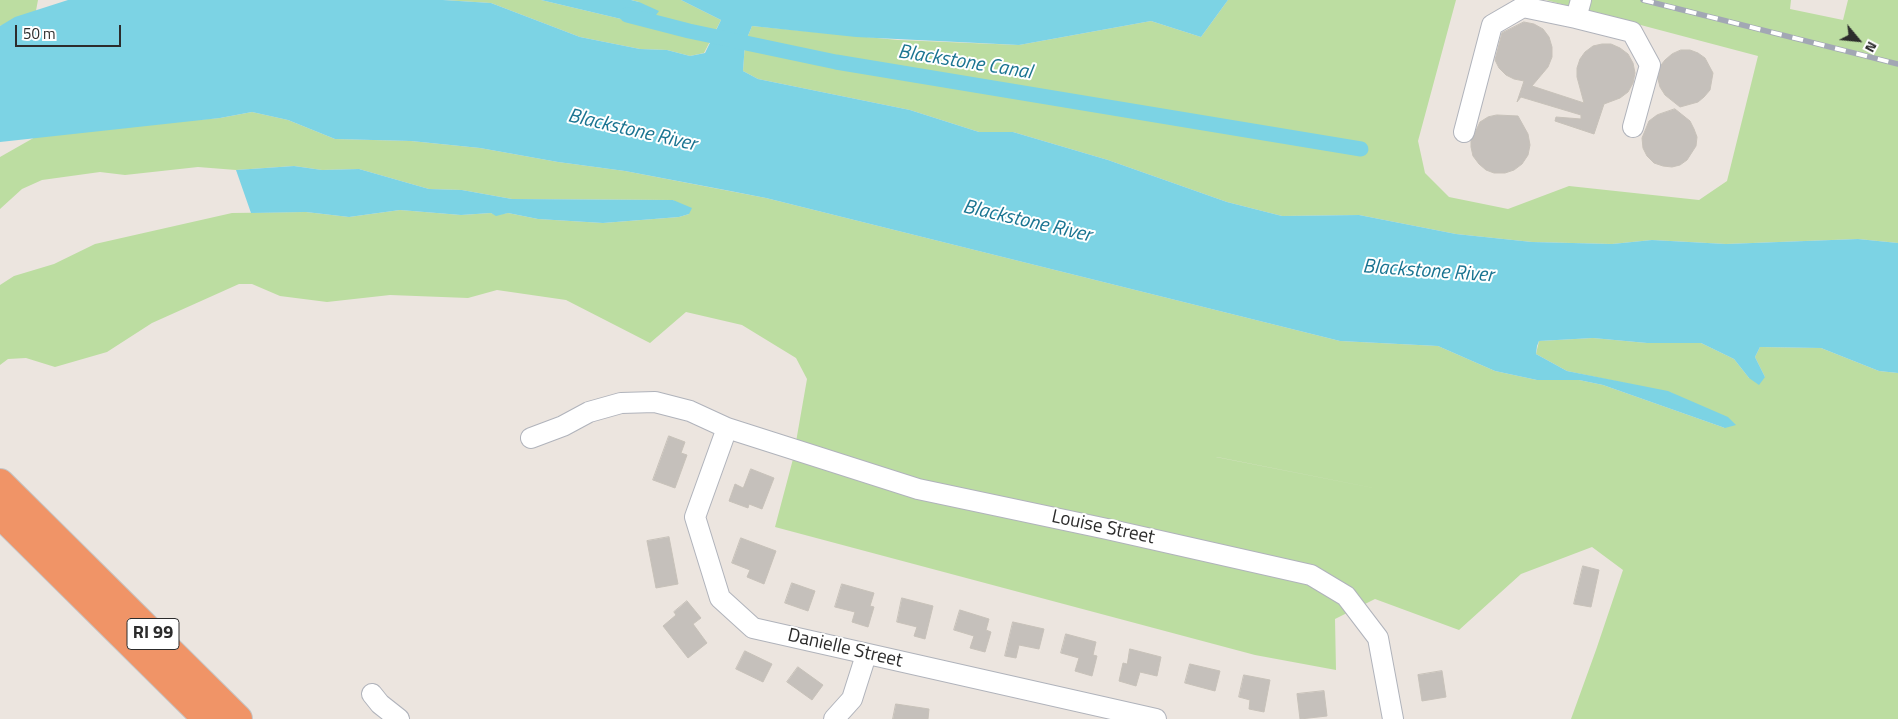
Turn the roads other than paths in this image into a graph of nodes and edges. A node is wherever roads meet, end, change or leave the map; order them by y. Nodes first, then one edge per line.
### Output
1 (1578, 9) edge
2 (1633, 127) dead end
3 (1464, 132) dead end
4 (727, 428) junction
5 (531, 438) dead end
6 (0, 483) edge
7 (0, 514) edge
8 (60, 558) junction
9 (866, 654) junction
10 (372, 694) dead end
11 (390, 712) edge
12 (207, 719) edge
13 (238, 719) edge
14 (834, 719) edge
15 (1156, 719) edge
16 (1393, 719) edge

1 - 2 street
1 - 3 street
4 - 5 street, Louise Street
4 - 9 street, Danielle Street
4 - 16 street, Louise Street
6 - 8 highway, RI 99
7 - 8 highway, RI 99
8 - 12 highway, RI 99
8 - 13 highway, RI 99
9 - 14 street
9 - 15 street, Danielle Street
10 - 11 street

